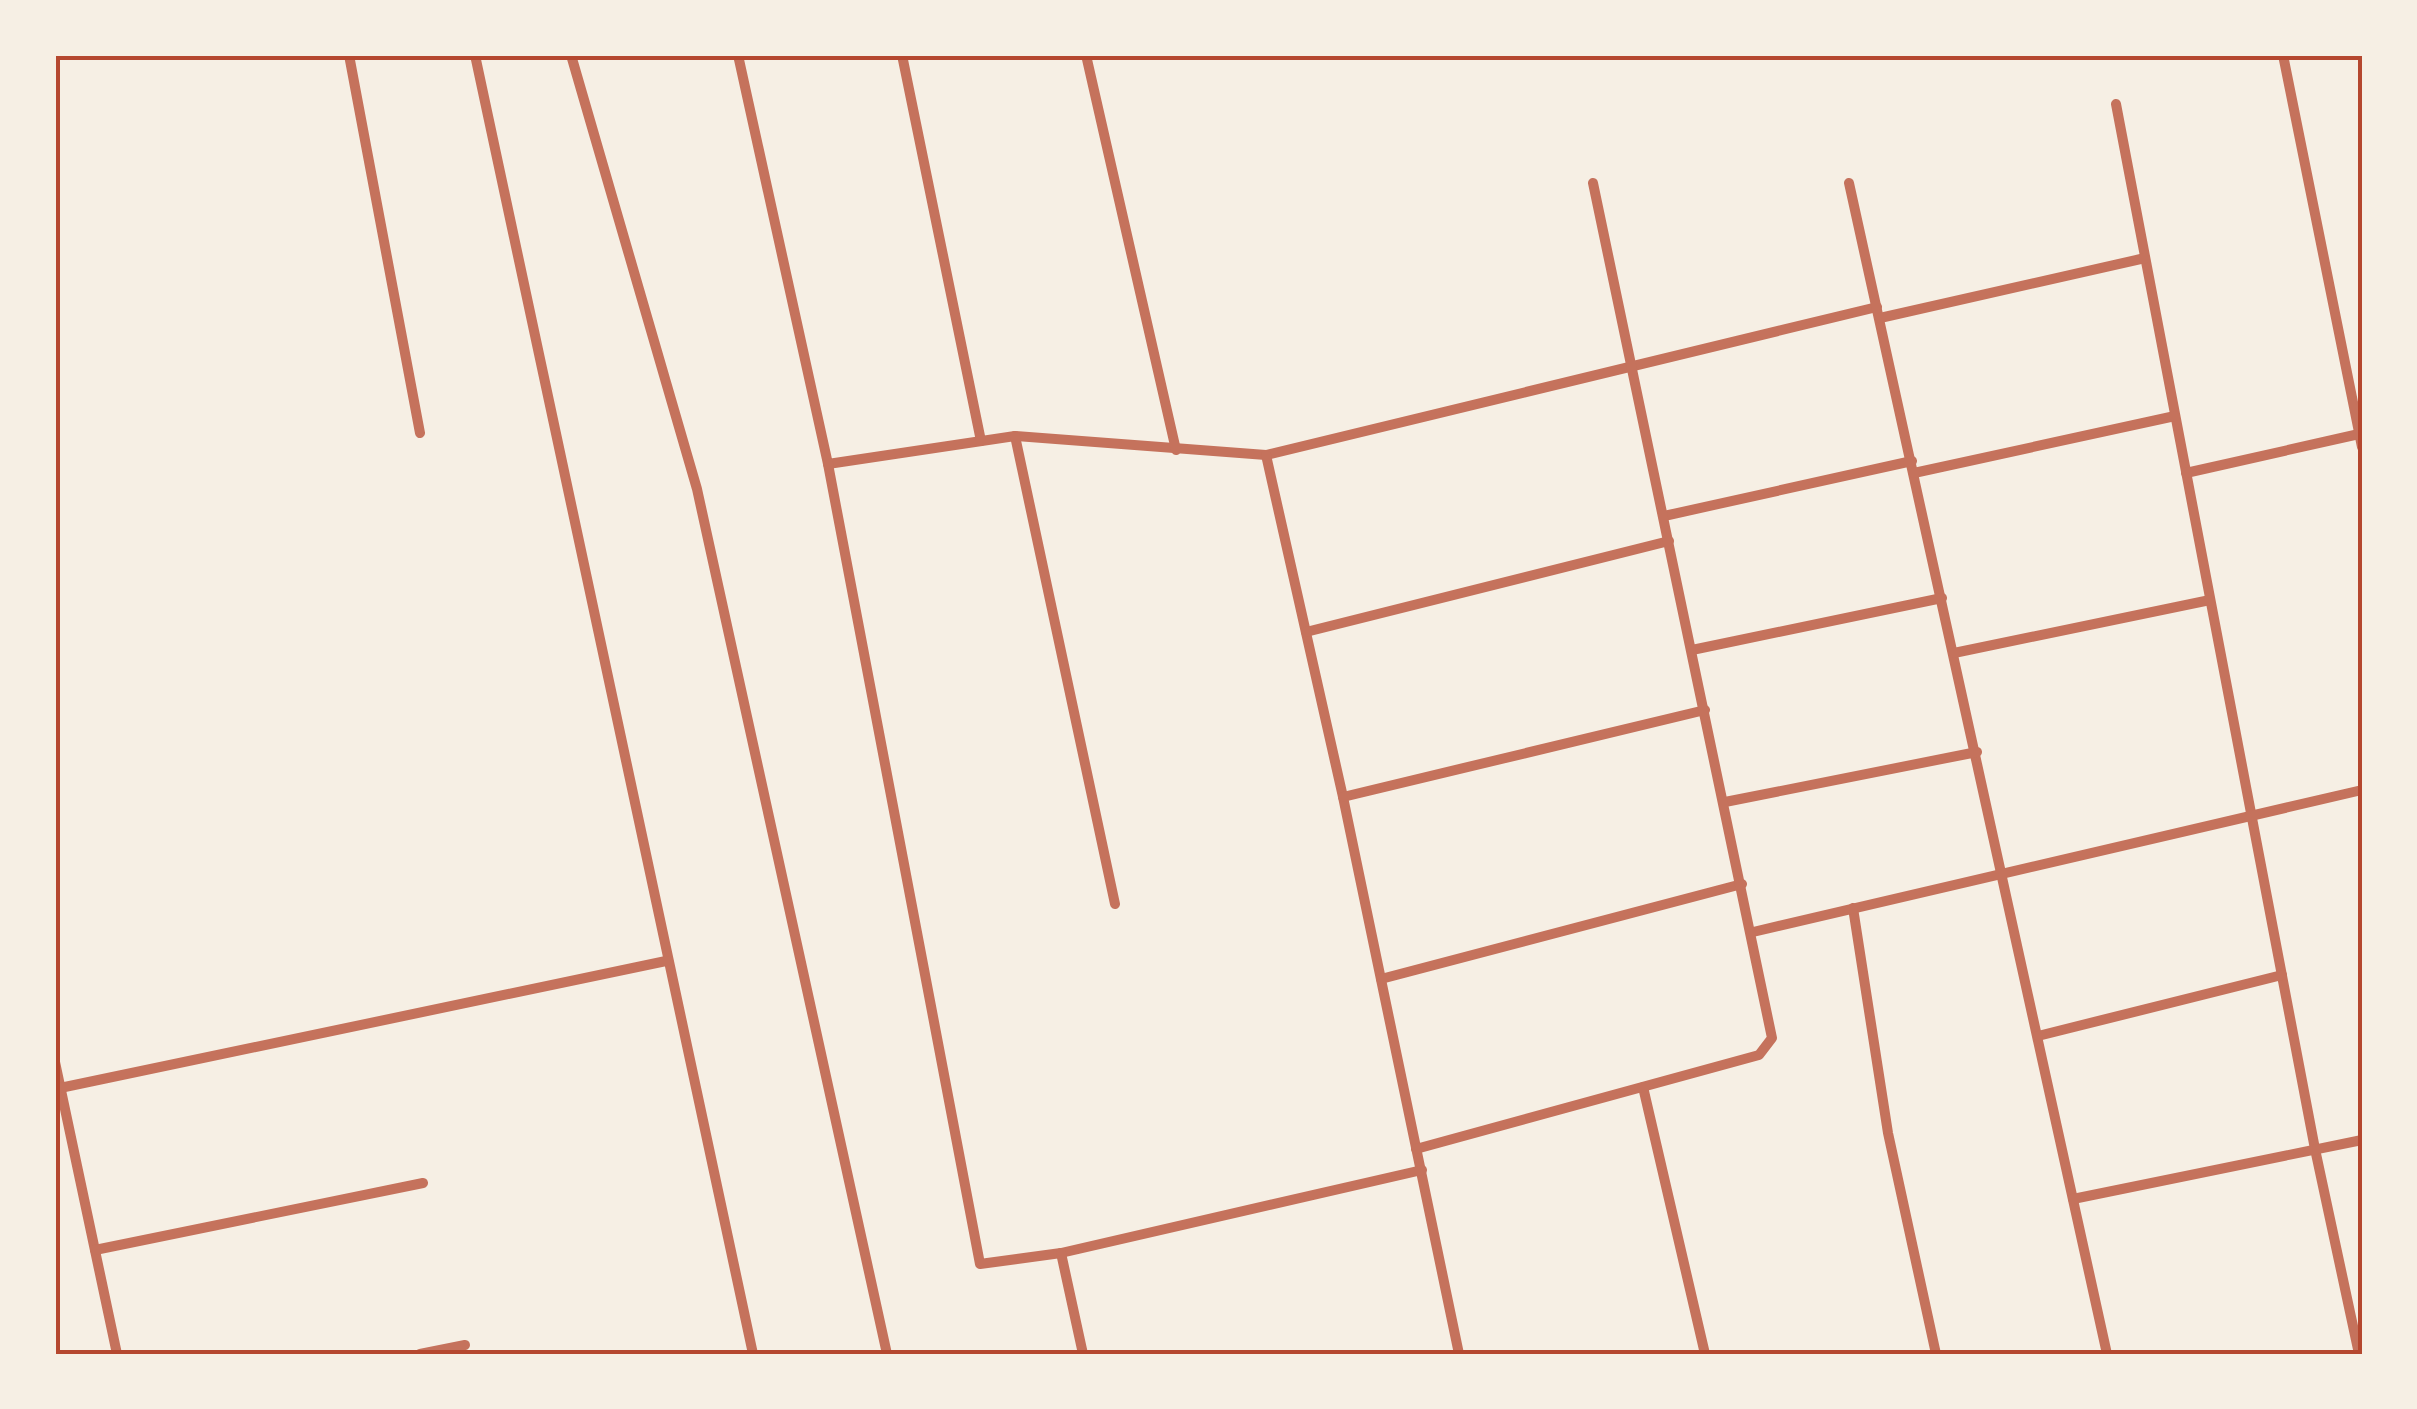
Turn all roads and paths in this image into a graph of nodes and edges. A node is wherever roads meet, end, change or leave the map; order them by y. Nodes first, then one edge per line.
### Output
1 (350, 55) edge
2 (475, 55) edge
3 (572, 55) edge
4 (738, 55) edge
5 (902, 55) edge
6 (1086, 55) edge
7 (2282, 55) edge
8 (2116, 104) dead end
9 (1593, 183) dead end
10 (1850, 183) dead end
11 (2145, 258) junction
12 (1879, 313) junction
13 (1632, 367) junction
14 (2175, 416) junction
15 (420, 434) dead end
16 (2360, 434) junction
17 (1014, 436) junction
18 (981, 441) junction
19 (2362, 447) edge
20 (1176, 450) junction
21 (1266, 456) junction
22 (828, 464) junction
23 (1913, 467) junction
24 (2186, 472) junction
25 (1664, 516) junction
26 (1670, 541) junction
27 (1942, 598) junction
28 (2210, 600) junction
29 (1306, 632) junction
30 (1692, 650) junction
31 (1954, 653) junction
32 (1705, 710) junction
33 (1976, 752) junction
34 (2362, 790) edge
35 (1343, 797) junction
36 (1725, 802) junction
37 (2251, 816) junction
38 (2002, 873) junction
39 (1742, 884) junction
40 (1115, 904) dead end
41 (1853, 908) junction
42 (1753, 932) junction
43 (666, 961) junction
44 (2282, 976) junction
45 (1381, 980) junction
46 (2038, 1036) junction
47 (55, 1062) edge
48 (1643, 1087) junction
49 (60, 1088) junction
50 (2362, 1140) edge
51 (1416, 1149) junction
52 (2315, 1149) junction
53 (1422, 1170) junction
54 (423, 1183) dead end
55 (2072, 1199) junction
56 (95, 1250) junction
57 (1060, 1252) junction
58 (465, 1345) dead end
59 (116, 1354) edge
60 (420, 1354) edge
61 (753, 1354) edge
62 (887, 1354) edge
63 (1083, 1354) edge
64 (1458, 1354) edge
65 (1706, 1354) edge
66 (1936, 1354) edge
67 (2107, 1354) edge
68 (2359, 1354) edge

1 - 15 street
2 - 43 street
3 - 62 street
4 - 22 street
5 - 18 street
6 - 20 street
7 - 16 street
8 - 11 street
9 - 13 street
10 - 12 street
11 - 12 street
11 - 14 street
12 - 13 street
12 - 23 street
13 - 21 street
13 - 25 street
14 - 23 street
14 - 24 street
16 - 19 street
16 - 24 street
17 - 18 street
17 - 20 street
17 - 40 street
18 - 22 street
20 - 21 street
21 - 29 street
22 - 57 street
23 - 25 street
23 - 27 street
24 - 28 street
25 - 26 street
26 - 29 street
26 - 30 street
27 - 30 street
27 - 31 street
28 - 31 street
28 - 37 street
29 - 35 street
30 - 32 street
31 - 33 street
32 - 35 street
32 - 36 street
33 - 36 street
33 - 38 street
34 - 37 street
35 - 45 street
36 - 39 street
37 - 38 street
37 - 44 street
38 - 41 street
38 - 46 street
39 - 42 street
39 - 45 street
41 - 42 street
41 - 66 street
42 - 48 street
43 - 49 street
43 - 61 street
44 - 46 street
44 - 52 street
45 - 51 street
46 - 55 street
47 - 49 street
48 - 51 street
48 - 65 street
49 - 56 street
50 - 52 street
51 - 53 street
52 - 55 street
52 - 68 street
53 - 57 street
53 - 64 street
54 - 56 street
55 - 67 street
56 - 59 street
57 - 63 street
58 - 60 street

